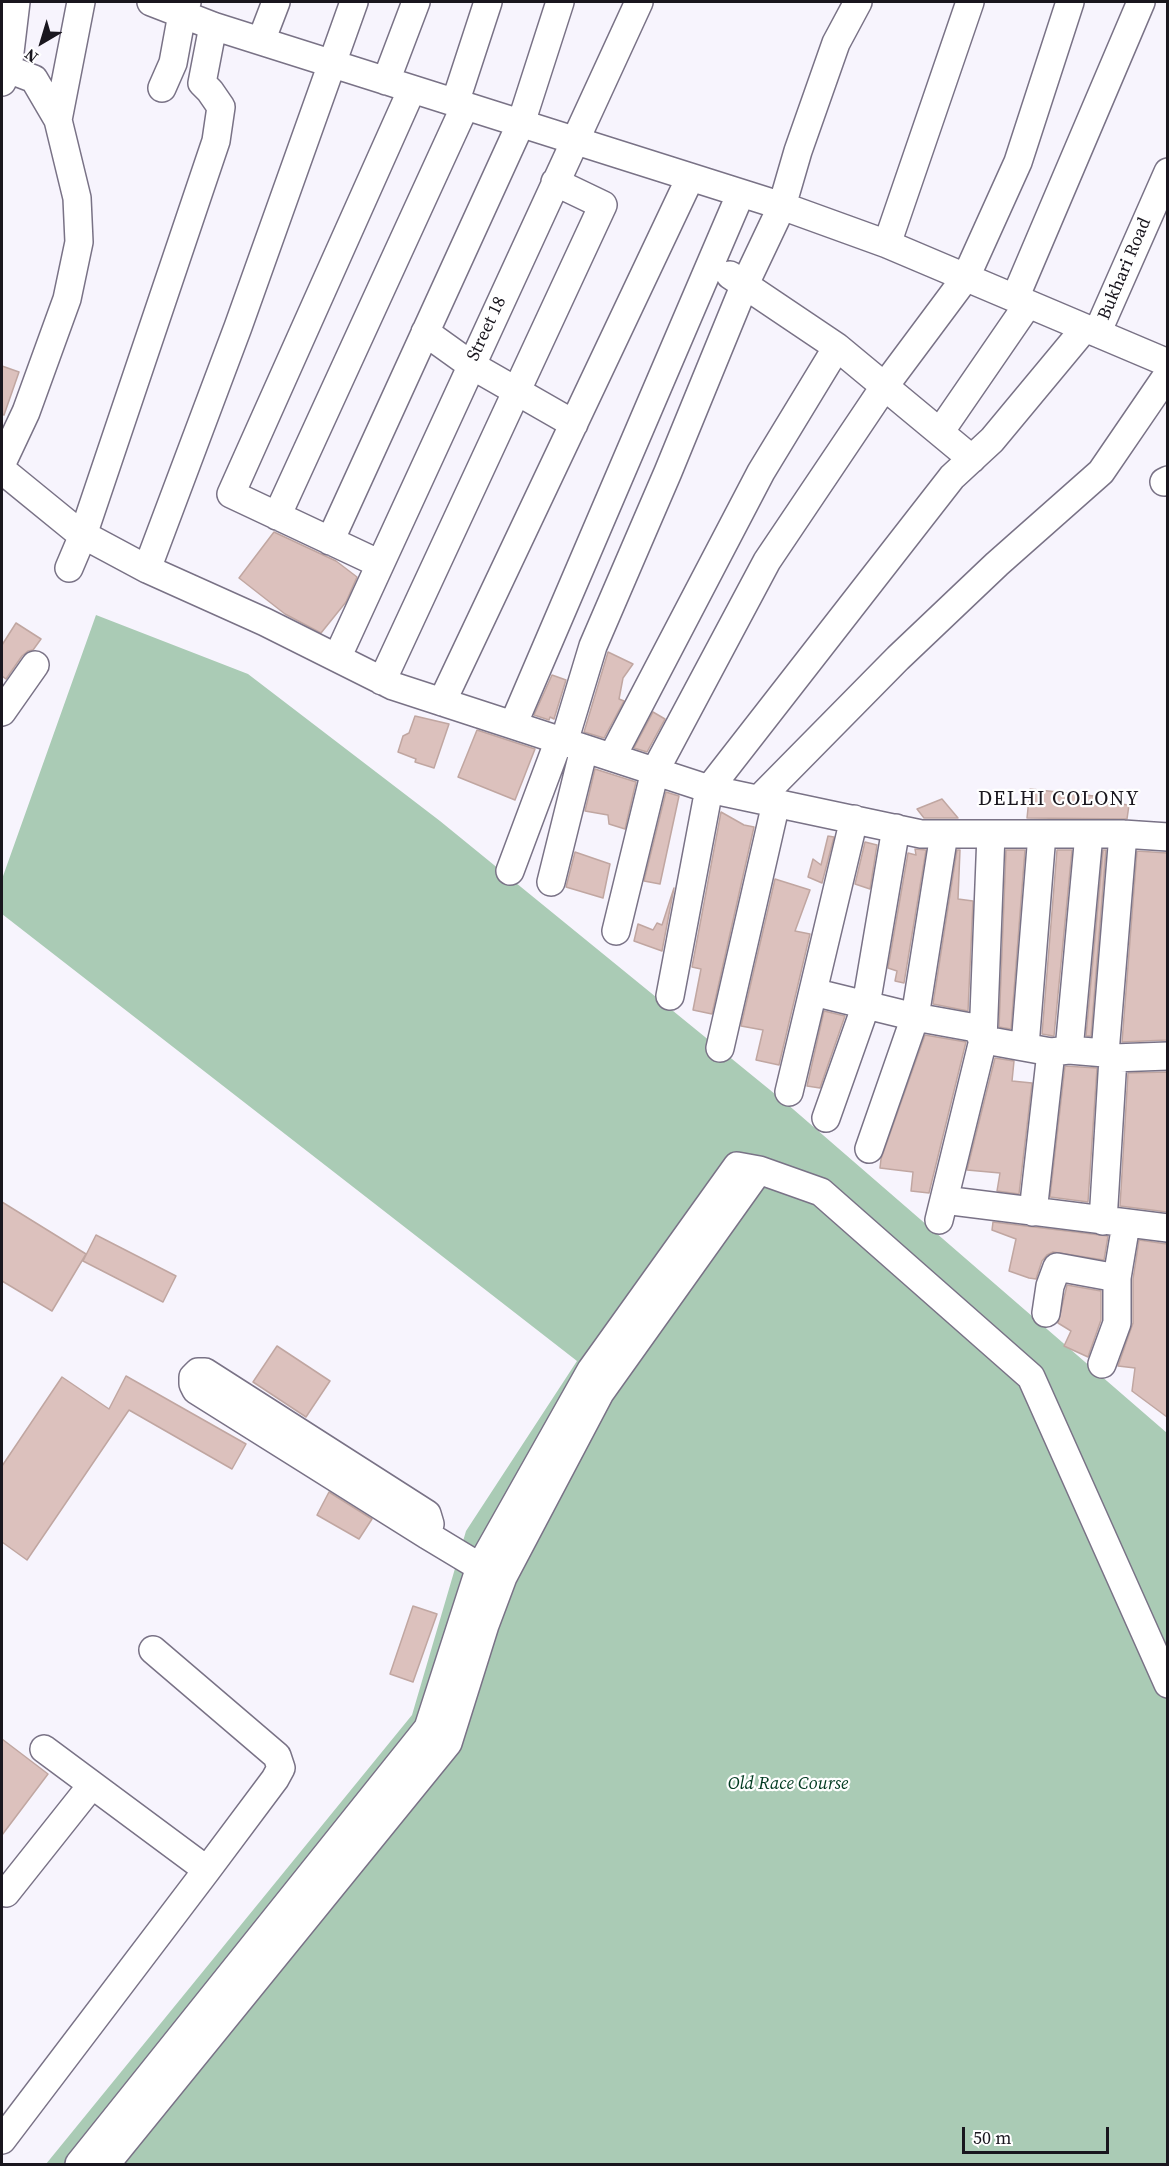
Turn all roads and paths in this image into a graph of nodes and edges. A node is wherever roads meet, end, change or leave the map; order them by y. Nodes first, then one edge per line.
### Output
1 (16, 2) edge
2 (81, 2) edge
3 (151, 2) edge
4 (276, 2) edge
5 (354, 2) edge
6 (416, 2) edge
7 (488, 2) edge
8 (560, 2) edge
9 (639, 2) edge
10 (858, 2) edge
11 (970, 2) edge
12 (1070, 2) edge
13 (1141, 2) edge
14 (184, 8) edge
15 (213, 26) junction
16 (261, 41) junction
17 (331, 63) junction
18 (5, 76) edge
19 (386, 81) junction
20 (162, 88) dead end
21 (412, 89) junction
22 (460, 104) junction
23 (58, 120) junction
24 (521, 123) junction
25 (574, 140) junction
26 (1167, 172) edge
27 (690, 178) junction
28 (555, 182) junction
29 (740, 195) junction
30 (782, 206) junction
31 (887, 244) junction
32 (711, 264) junction
33 (966, 277) junction
34 (745, 284) junction
35 (1022, 301) junction
36 (1091, 331) junction
37 (425, 332) junction
38 (837, 347) junction
39 (1167, 363) edge
40 (471, 365) junction
41 (1167, 374) edge
42 (884, 387) junction
43 (516, 392) junction
44 (574, 424) junction
45 (940, 432) junction
46 (972, 459) junction
47 (2, 462) edge
48 (2, 470) edge
49 (277, 516) junction
50 (83, 535) junction
51 (330, 541) junction
52 (380, 564) junction
53 (69, 568) dead end
54 (147, 569) junction
55 (337, 658) junction
56 (35, 665) dead end
57 (382, 681) junction
58 (442, 702) junction
59 (2, 712) edge
60 (513, 725) junction
61 (569, 744) junction
62 (612, 757) junction
63 (655, 771) junction
64 (709, 789) junction
65 (767, 801) junction
66 (854, 819) junction
67 (896, 828) junction
68 (944, 834) junction
69 (991, 834) junction
70 (1042, 834) junction
71 (1089, 834) junction
72 (1123, 834) junction
73 (1167, 837) edge
74 (512, 867) dead end
75 (551, 882) dead end
76 (616, 931) dead end
77 (813, 992) junction
78 (670, 996) dead end
79 (866, 1005) junction
80 (915, 1017) junction
81 (983, 1040) junction
82 (1025, 1046) junction
83 (720, 1047) dead end
84 (1060, 1051) junction
85 (1109, 1056) junction
86 (1167, 1056) edge
87 (789, 1092) dead end
88 (826, 1118) dead end
89 (869, 1149) dead end
90 (1033, 1212) junction
91 (1114, 1223) junction
92 (1167, 1228) edge
93 (1117, 1278) junction
94 (1046, 1313) dead end
95 (1102, 1364) dead end
96 (427, 1535) junction
97 (491, 1572) junction
98 (153, 1650) dead end
99 (1167, 1684) edge
100 (44, 1749) dead end
101 (91, 1786) junction
102 (207, 1870) junction
103 (6, 1893) dead end
104 (2, 2140) edge
105 (80, 2164) edge
106 (106, 2164) edge

1 - 18 street
2 - 23 street
3 - 14 street
4 - 16 street
5 - 17 street
6 - 19 street
7 - 22 street
8 - 24 street
9 - 25 street, Street 18
10 - 30 street
11 - 31 street
12 - 33 street
13 - 35 street
14 - 15 street
14 - 20 street
15 - 16 street
15 - 50 street
16 - 17 street
17 - 19 street
17 - 54 street
18 - 23 street
19 - 21 street
21 - 22 street
21 - 49 street
22 - 24 street
22 - 49 street
23 - 47 street
24 - 25 street
24 - 37 street
25 - 27 street
25 - 28 street, Street 18
26 - 36 street, Bukhari Road
27 - 29 street
27 - 44 street
28 - 40 street, Street 18
28 - 43 street
29 - 30 street
29 - 32 street
30 - 31 street
30 - 34 street
31 - 33 street
32 - 34 street
32 - 60 street
33 - 35 street
33 - 42 street
34 - 38 street
34 - 61 street
35 - 36 street
35 - 45 street
36 - 39 street
36 - 46 street, Bukhari Road
37 - 40 street
37 - 51 street
38 - 42 street
38 - 62 street
40 - 43 street
40 - 52 street, Street 18
41 - 65 street
42 - 45 street
42 - 63 street
43 - 44 street
43 - 57 street
44 - 58 street
45 - 46 street
46 - 64 street, Bukhari Road
48 - 50 street
49 - 51 street
50 - 53 street
50 - 54 street
51 - 52 street
52 - 55 street, Street 18
54 - 55 street
55 - 57 street
56 - 59 street
57 - 58 street
58 - 60 street
60 - 61 street
61 - 62 street
61 - 74 street
61 - 75 street
62 - 63 street
63 - 64 street
63 - 76 street
64 - 65 street
64 - 78 street
65 - 66 street
65 - 83 street
66 - 67 street
66 - 77 street
67 - 68 street
67 - 79 street
68 - 69 street
68 - 80 street
69 - 70 street
69 - 81 street
70 - 71 street
70 - 82 street
71 - 72 street
71 - 84 street
72 - 73 street
72 - 85 street
77 - 79 street
77 - 87 street
79 - 80 street
79 - 88 street
80 - 81 street
80 - 89 street
81 - 82 street
81 - 90 street
82 - 84 street
84 - 85 street
84 - 90 street
85 - 86 street
85 - 91 street
90 - 91 street
91 - 92 street
91 - 93 street
93 - 94 street
93 - 95 street
96 - 96 street
96 - 97 street
97 - 99 street
97 - 105 street
97 - 106 street
98 - 102 street
100 - 101 street
101 - 102 street
101 - 103 street
102 - 104 street

